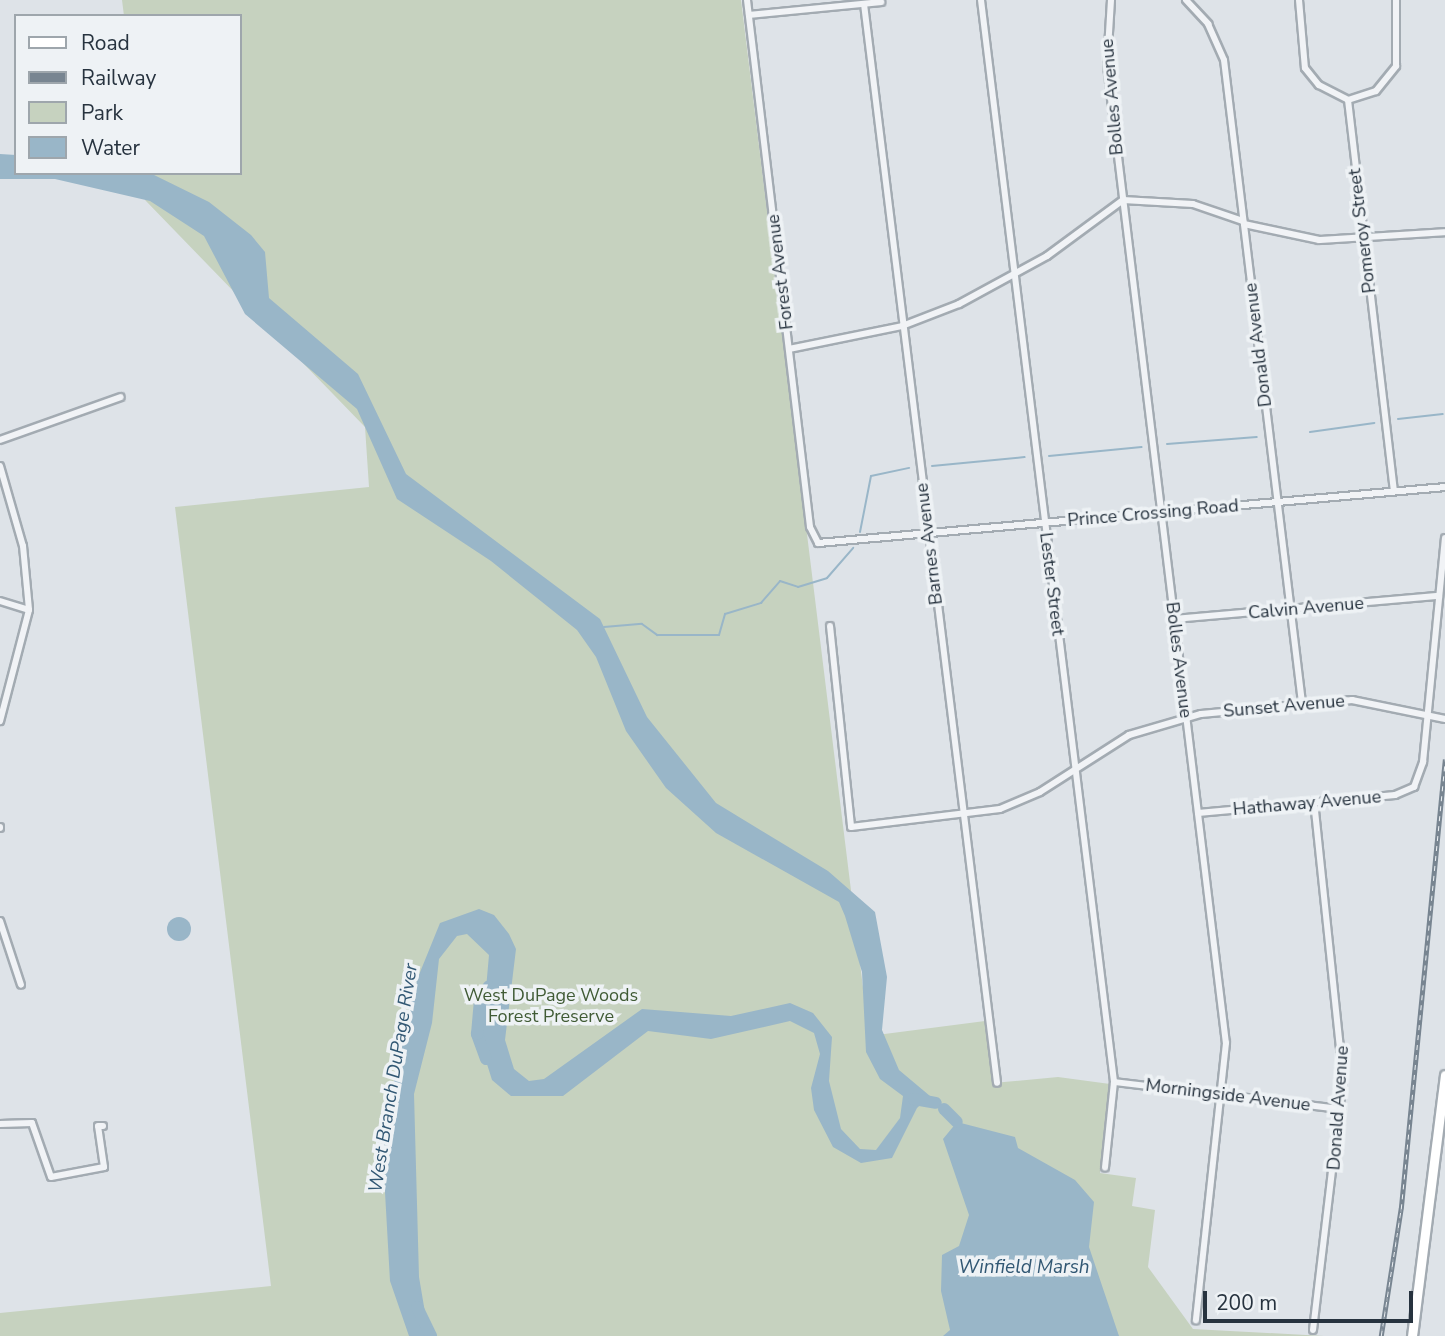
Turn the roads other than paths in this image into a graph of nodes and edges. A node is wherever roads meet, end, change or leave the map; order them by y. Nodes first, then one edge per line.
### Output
1 (747, 0) edge
2 (981, 0) edge
3 (1111, 0) edge
4 (1186, 0) edge
5 (1299, 0) edge
6 (1396, 0) edge
7 (881, 2) dead end
8 (864, 4) junction
9 (749, 15) junction
10 (1348, 100) junction
11 (1123, 200) junction
12 (1243, 222) junction
13 (1445, 232) edge
14 (1363, 239) junction
15 (1014, 277) junction
16 (902, 326) junction
17 (789, 349) junction
18 (121, 397) dead end
19 (0, 440) edge
20 (0, 466) edge
21 (1445, 487) edge
22 (1394, 491) junction
23 (1278, 502) junction
24 (1161, 513) junction
25 (1044, 523) junction
26 (928, 533) junction
27 (1445, 538) edge
28 (818, 542) joint
29 (1439, 596) junction
30 (0, 601) edge
31 (1290, 609) junction
32 (29, 610) junction
33 (1174, 619) junction
34 (830, 626) dead end
35 (1302, 703) junction
36 (1427, 716) junction
37 (1186, 718) junction
38 (1445, 719) edge
39 (0, 721) edge
40 (1074, 769) junction
41 (1314, 802) junction
42 (1198, 813) junction
43 (962, 816) junction
44 (0, 921) edge
45 (21, 985) dead end
46 (1445, 1075) edge
47 (1114, 1082) junction
48 (997, 1083) dead end
49 (1224, 1094) junction
50 (1341, 1109) junction
51 (1443, 1122) edge
52 (0, 1124) edge
53 (103, 1126) dead end
54 (1105, 1168) dead end
55 (1196, 1320) dead end
56 (1313, 1330) dead end
57 (1412, 1336) edge

1 - 9 street, Forest Avenue
2 - 15 street, Lester Street
3 - 11 street, Bolles Avenue
4 - 12 street, Donald Avenue
5 - 10 street
6 - 10 street
7 - 8 street
8 - 9 street
8 - 16 street, Barnes Avenue
9 - 17 street, Forest Avenue
10 - 14 street, Pomeroy Street
11 - 12 street
11 - 15 street
11 - 24 street, Bolles Avenue
12 - 14 street
12 - 23 street, Donald Avenue
13 - 14 street
14 - 22 street, Pomeroy Street
15 - 16 street
15 - 25 street, Lester Street
16 - 17 street
16 - 26 street, Barnes Avenue
17 - 28 street, Forest Avenue
18 - 19 street
20 - 32 street
21 - 22 street, Prince Crossing Road
22 - 23 street, Prince Crossing Road
23 - 24 street, Prince Crossing Road
23 - 31 street, Donald Avenue
24 - 25 street, Prince Crossing Road
24 - 33 street, Bolles Avenue
25 - 26 street, Prince Crossing Road
25 - 40 street, Lester Street
26 - 28 street, Prince Crossing Road
26 - 43 street, Barnes Avenue
27 - 29 street
29 - 31 street, Calvin Avenue
29 - 36 street
30 - 32 street
31 - 33 street, Calvin Avenue
31 - 35 street, Donald Avenue
32 - 39 street
33 - 37 street, Bolles Avenue
34 - 43 street, Sunset Avenue
35 - 36 street, Sunset Avenue
35 - 37 street, Sunset Avenue
36 - 38 street, Sunset Avenue
36 - 41 street, Hathaway Avenue
37 - 40 street, Sunset Avenue
37 - 42 street, Bolles Avenue
40 - 43 street, Sunset Avenue
40 - 47 street, Lester Street
41 - 42 street, Hathaway Avenue
41 - 50 street, Donald Avenue
42 - 49 street, Bolles Avenue
43 - 48 street, Barnes Avenue
44 - 45 street
46 - 51 street
47 - 49 street, Morningside Avenue
47 - 54 street, Lester Street
49 - 50 street, Morningside Avenue
49 - 55 street, Bolles Avenue
50 - 56 street, Donald Avenue
51 - 57 street
52 - 53 street

